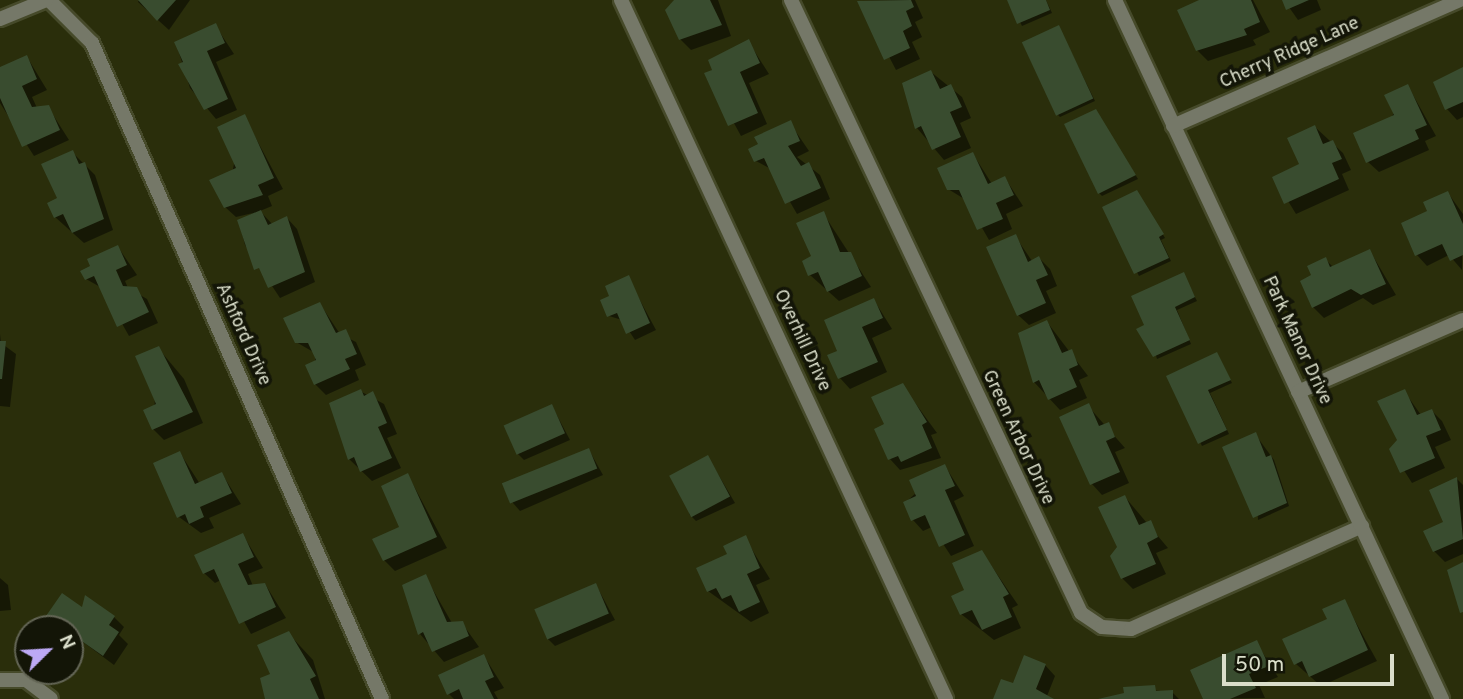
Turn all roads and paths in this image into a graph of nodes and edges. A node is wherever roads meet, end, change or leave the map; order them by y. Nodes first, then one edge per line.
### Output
1 (48, 0) edge
2 (621, 0) edge
3 (791, 0) edge
4 (1115, 0) edge
5 (1460, 0) edge
6 (0, 19) edge
7 (1174, 127) junction
8 (1463, 320) edge
9 (1298, 392) junction
10 (1362, 526) junction
11 (0, 680) edge
12 (51, 699) edge
13 (382, 699) edge
14 (946, 699) edge
15 (1442, 699) edge

1 - 6 street
1 - 13 street, Ashford Drive
2 - 14 street, Overhill Drive
3 - 10 street, Green Arbor Drive
4 - 7 street, Park Manor Drive
5 - 7 street, Cherry Ridge Lane
7 - 9 street, Park Manor Drive
8 - 9 street
9 - 10 street, Park Manor Drive
10 - 15 street, Park Manor Drive
11 - 12 street

